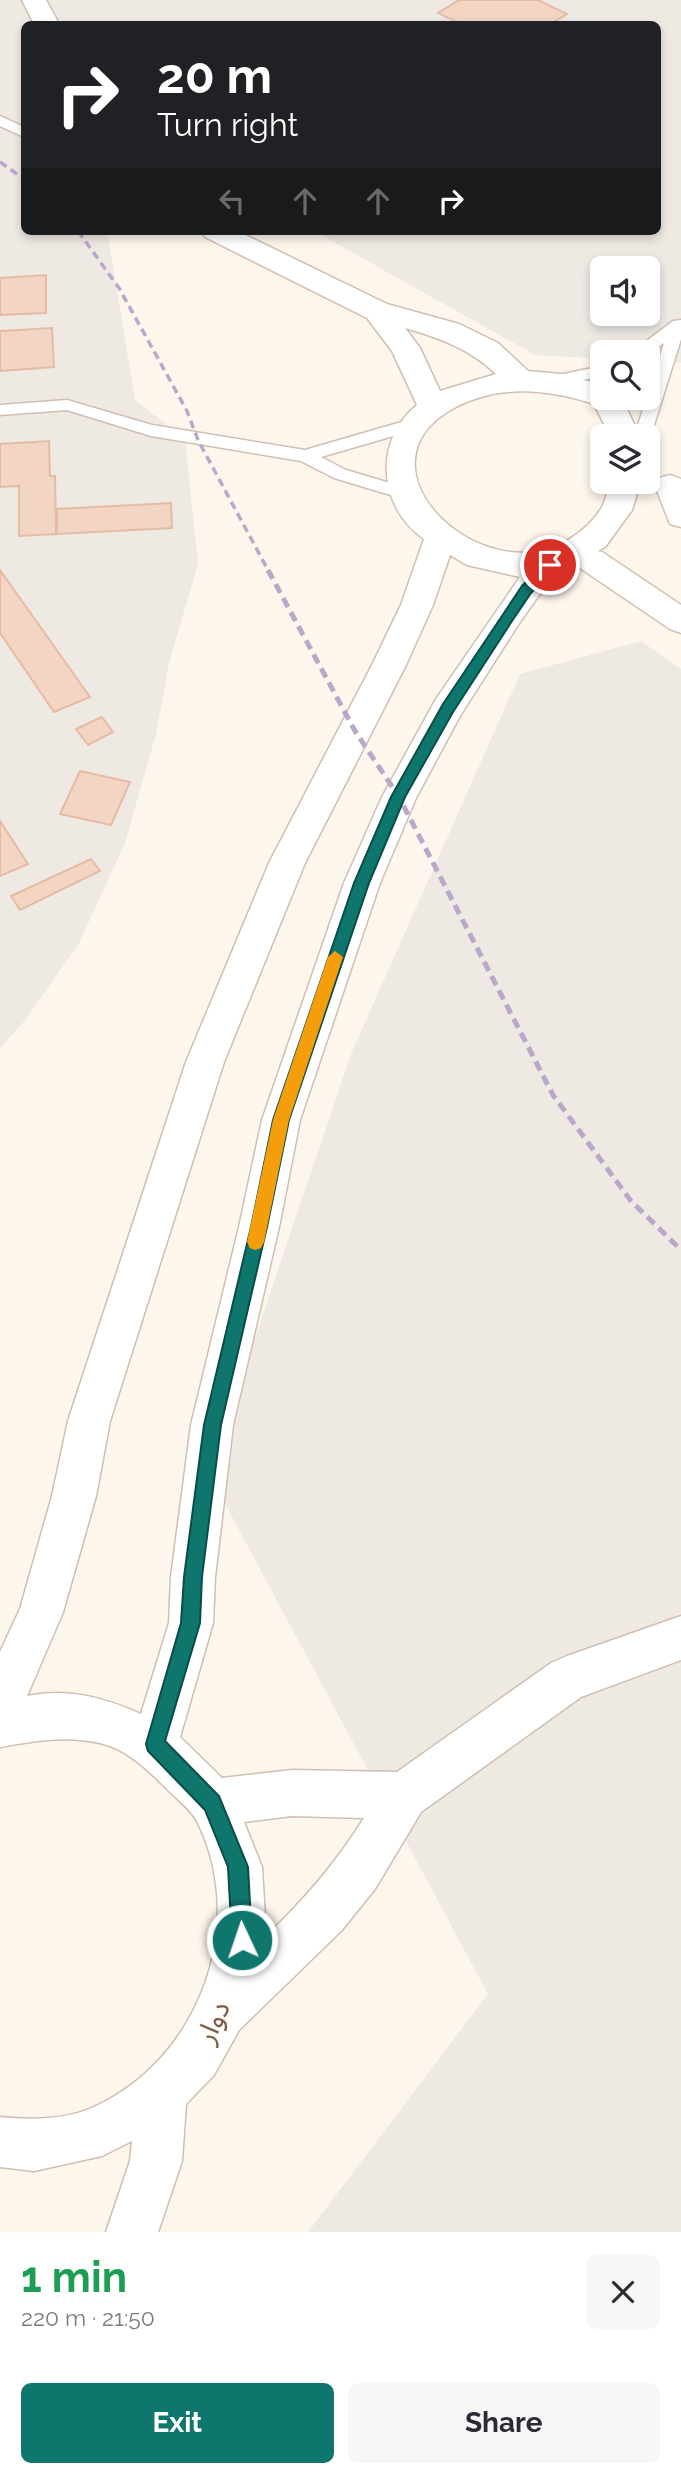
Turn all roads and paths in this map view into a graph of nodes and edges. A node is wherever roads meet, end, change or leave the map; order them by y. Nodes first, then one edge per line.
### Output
1 (34, 0) edge
2 (44, 21) edge
3 (0, 120) edge
4 (21, 131) edge
5 (223, 235) edge
6 (377, 311) junction
7 (679, 325) edge
8 (657, 340) edge
9 (590, 373) edge
10 (535, 382) junction
11 (590, 393) edge
12 (0, 410) edge
13 (628, 410) edge
14 (424, 416) junction
15 (641, 424) edge
16 (660, 425) edge
17 (660, 447) edge
18 (305, 456) junction
19 (404, 492) junction
20 (668, 518) edge
21 (440, 536) junction
22 (630, 542) dead end
23 (591, 560) junction
24 (550, 565) junction
25 (681, 621) edge
26 (681, 1638) edge
27 (0, 1704) edge
28 (0, 1724) edge
29 (155, 1744) junction
30 (404, 1795) junction
31 (212, 1803) junction
32 (221, 2014) junction
33 (162, 2093) junction
34 (0, 2142) edge
35 (132, 2232) edge

1 - 2 street
3 - 4 lane
5 - 6 street
6 - 10 street
6 - 14 street
7 - 8 lane
7 - 16 lane
9 - 10 lane
10 - 11 street
10 - 14 street
12 - 18 lane
13 - 15 street
14 - 18 lane
14 - 19 street
17 - 20 street
18 - 19 lane
19 - 21 street
21 - 24 street
21 - 27 street
22 - 23 street
23 - 24 street
23 - 25 street
24 - 29 street
26 - 30 street
28 - 29 street, دوار
29 - 31 street, دوار
30 - 31 street
30 - 32 street
31 - 32 street, دوار
32 - 33 street, دوار
33 - 34 street, دوار
33 - 35 street

